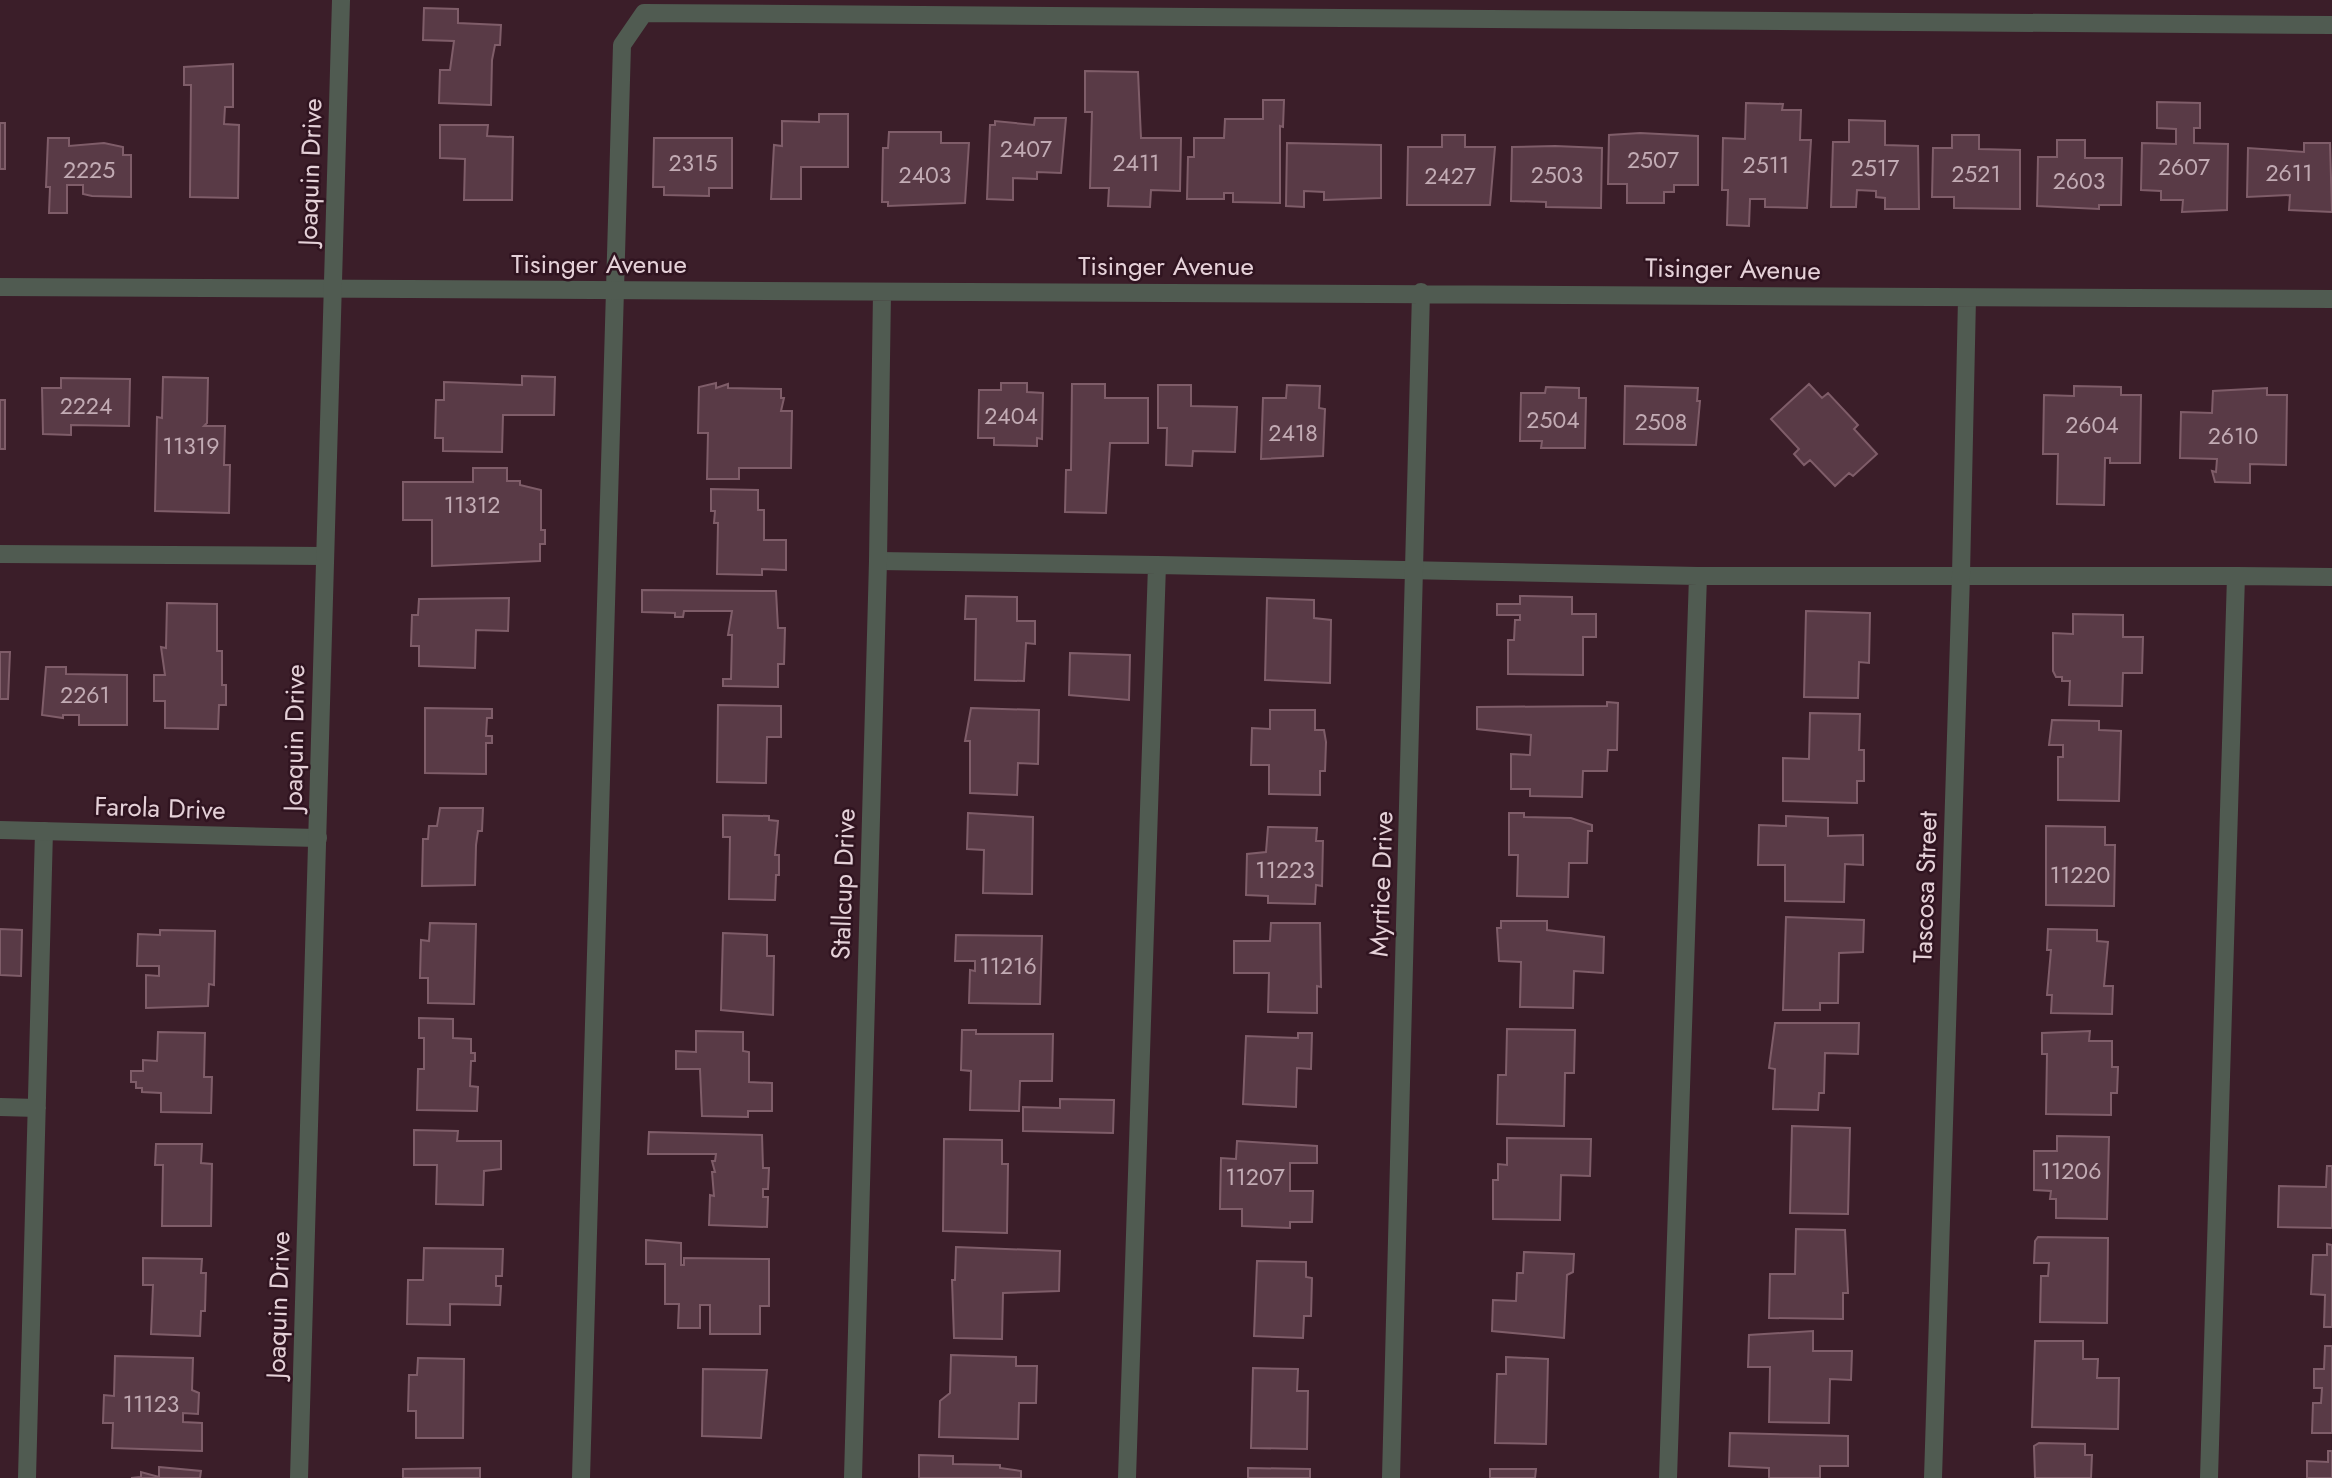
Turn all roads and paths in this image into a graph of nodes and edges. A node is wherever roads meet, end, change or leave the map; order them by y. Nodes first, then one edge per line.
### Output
1 (341, 0) edge
2 (2332, 25) edge
3 (0, 287) edge
4 (334, 288) junction
5 (616, 290) junction
6 (882, 292) junction
7 (1421, 292) junction
8 (1966, 298) junction
9 (2332, 299) edge
10 (0, 554) edge
11 (324, 556) junction
12 (878, 561) junction
13 (1157, 565) junction
14 (1416, 572) junction
15 (1961, 575) junction
16 (1698, 576) junction
17 (2236, 576) junction
18 (2332, 577) edge
19 (0, 830) edge
20 (44, 831) junction
21 (318, 838) junction
22 (0, 1107) edge
23 (37, 1108) junction
24 (27, 1478) edge
25 (299, 1478) edge
26 (581, 1478) edge
27 (853, 1478) edge
28 (1128, 1478) edge
29 (1391, 1478) edge
30 (1668, 1478) edge
31 (1933, 1478) edge
32 (2209, 1478) edge

1 - 4 street, Joaquin Drive
2 - 5 street
3 - 4 street, Tisinger Avenue
4 - 5 street, Tisinger Avenue
4 - 11 street, Joaquin Drive
5 - 6 street, Tisinger Avenue
5 - 26 street
6 - 7 street, Tisinger Avenue
6 - 12 street, Stallcup Drive
7 - 8 street, Tisinger Avenue
7 - 14 street, Myrtice Drive
8 - 9 street, Tisinger Avenue
8 - 15 street, Tascosa Street
10 - 11 street
11 - 21 street, Joaquin Drive
12 - 13 street
12 - 27 street, Stallcup Drive
13 - 14 street
13 - 28 street
14 - 16 street
14 - 29 street, Myrtice Drive
15 - 16 street
15 - 17 street
15 - 31 street, Tascosa Street
16 - 30 street
17 - 18 street
17 - 32 street
19 - 20 street, Farola Drive
20 - 21 street, Farola Drive
20 - 23 street
21 - 25 street, Joaquin Drive
22 - 23 street
23 - 24 street

